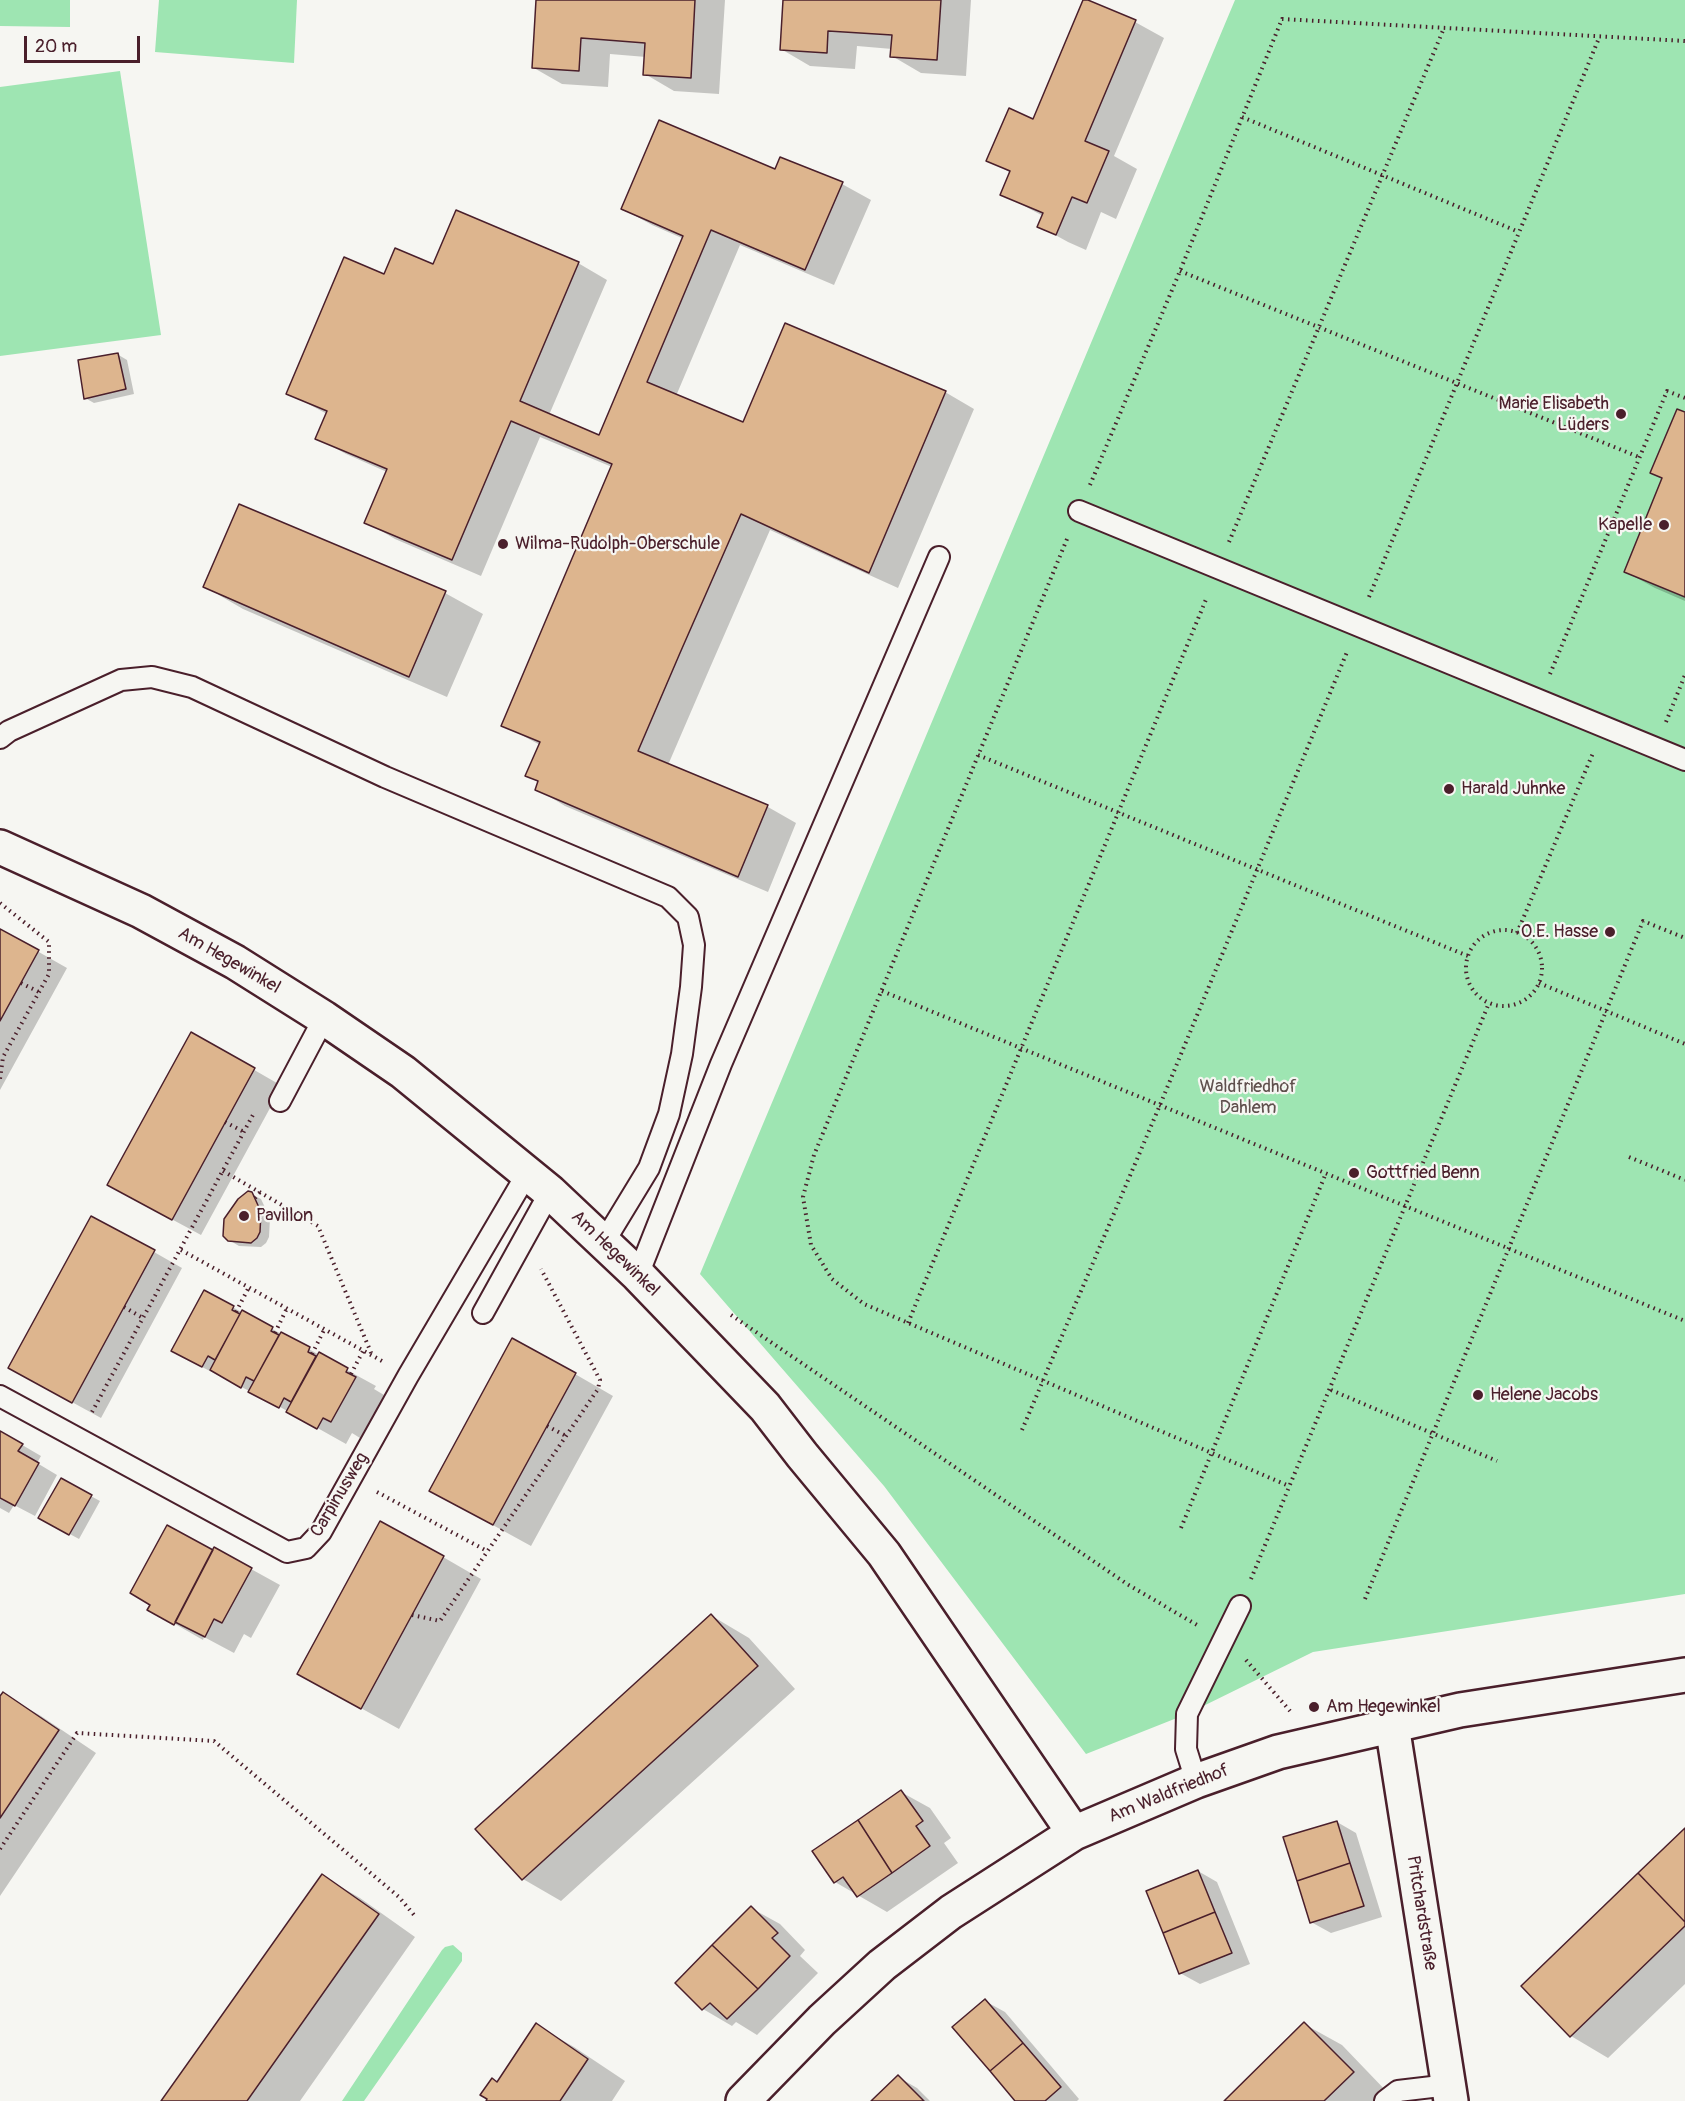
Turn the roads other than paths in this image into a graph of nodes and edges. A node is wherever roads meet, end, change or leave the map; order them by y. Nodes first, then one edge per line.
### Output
1 (1079, 511) road end
2 (939, 557) dead end
3 (0, 738) edge
4 (1685, 760) edge
5 (0, 847) edge
6 (324, 1018) junction
7 (280, 1101) dead end
8 (539, 1182) junction
9 (604, 1242) junction
10 (638, 1275) junction
11 (483, 1313) dead end
12 (0, 1396) edge
13 (1240, 1606) road end
14 (1685, 1675) edge
15 (1392, 1725) junction
16 (1196, 1781) junction
17 (1074, 1833) junction
18 (1450, 2093) edge
19 (743, 2101) edge
20 (1385, 2101) edge

1 - 4 lane
2 - 10 lane
3 - 9 lane
5 - 6 street, Am Hegewinkel
6 - 7 lane
6 - 8 street, Am Hegewinkel
8 - 9 street, Am Hegewinkel
8 - 11 lane
8 - 12 lane, Carpinusweg
9 - 10 street, Am Hegewinkel
10 - 17 street, Am Hegewinkel
13 - 16 lane
14 - 15 street, Am Waldfriedhof
15 - 16 street, Am Waldfriedhof
15 - 18 street, Pritchardstraße
16 - 17 street, Am Waldfriedhof
17 - 19 street, Am Waldfriedhof
18 - 20 lane

